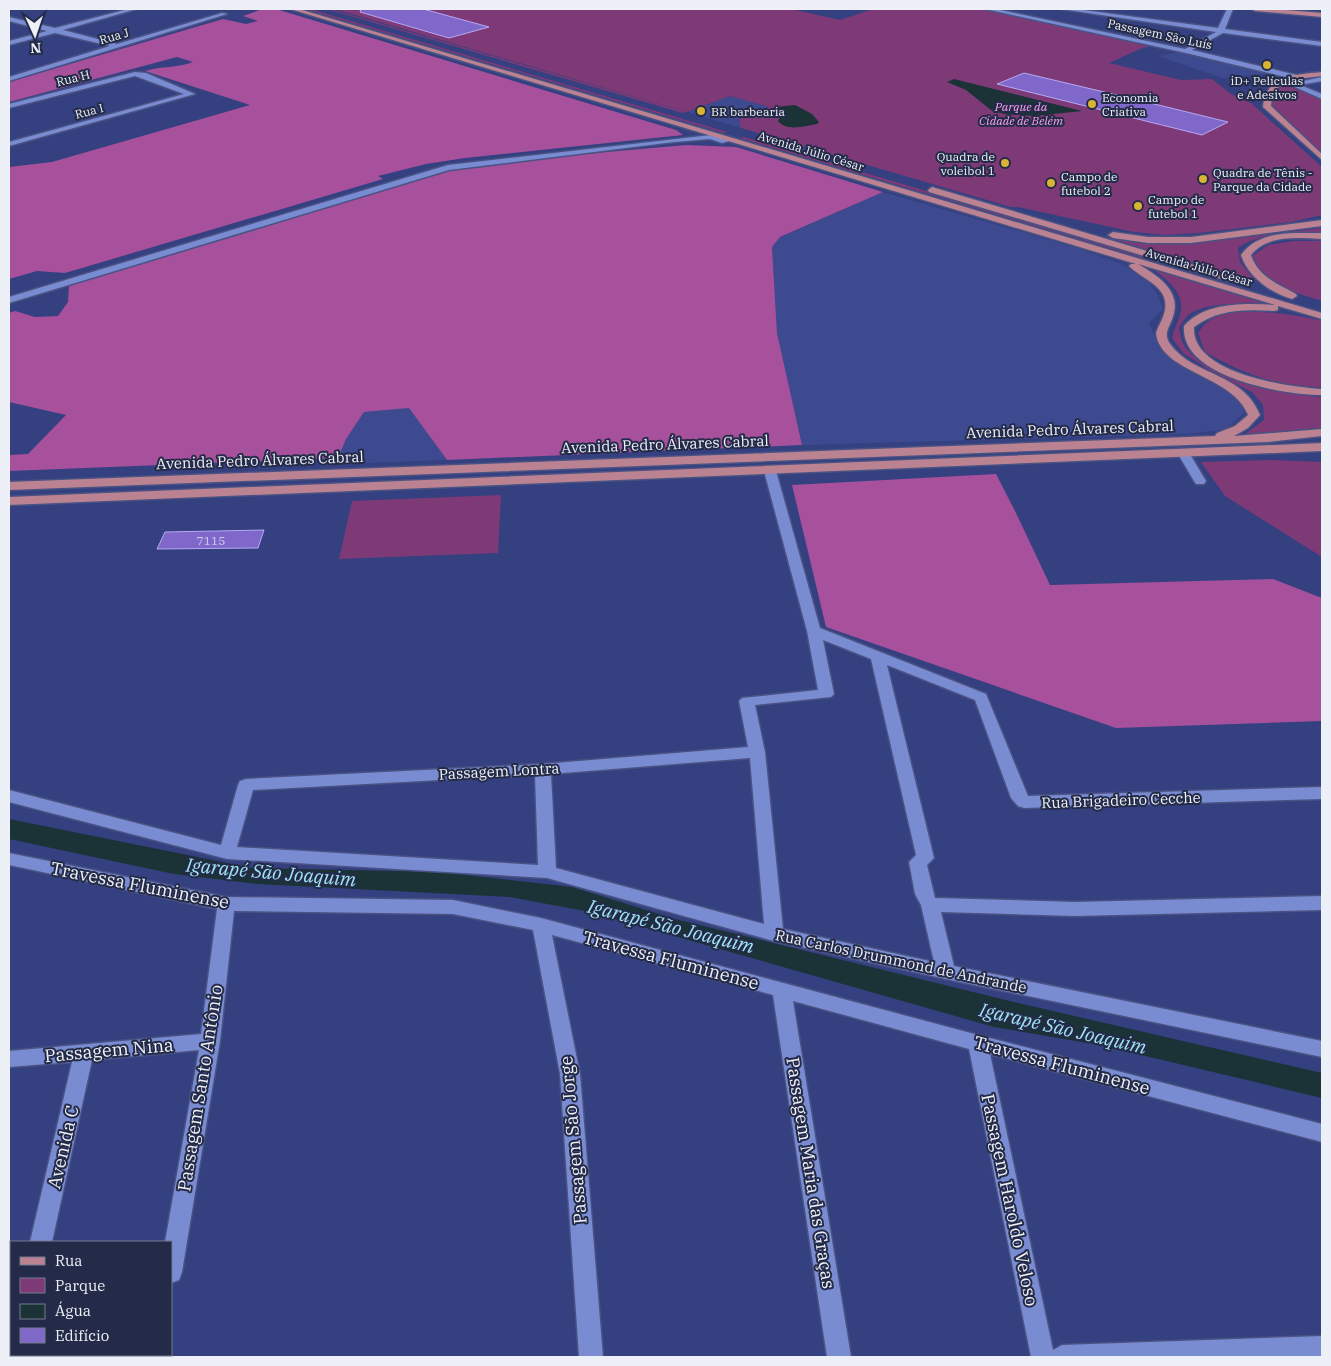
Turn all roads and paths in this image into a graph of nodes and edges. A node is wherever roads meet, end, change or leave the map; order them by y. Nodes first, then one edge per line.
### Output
1 (134, 9) edge
2 (206, 9) edge
3 (293, 9) edge
4 (319, 9) edge
5 (988, 9) edge
6 (1015, 9) edge
7 (1064, 9) edge
8 (1230, 9) edge
9 (1255, 9) edge
10 (1306, 9) edge
11 (1322, 10) edge
12 (1005, 12) junction
13 (1048, 12) dead end
14 (1322, 14) edge
15 (9, 19) edge
16 (1036, 19) junction
17 (1221, 30) junction
18 (54, 31) junction
19 (9, 43) edge
20 (1322, 44) edge
21 (118, 46) junction
22 (1186, 51) junction
23 (1322, 74) edge
24 (143, 75) joint
25 (1322, 78) edge
26 (9, 79) edge
27 (1295, 81) junction
28 (1322, 97) edge
29 (9, 106) edge
30 (745, 134) dead end
31 (729, 140) junction
32 (9, 144) edge
33 (1322, 158) edge
34 (921, 186) dead end
35 (985, 206) junction
36 (1322, 223) edge
37 (1322, 236) edge
38 (1113, 255) junction
39 (1244, 282) dead end
40 (1254, 285) dead end
41 (1292, 296) junction
42 (9, 300) edge
43 (1322, 306) edge
44 (1298, 309) junction
45 (1322, 316) edge
46 (1322, 392) edge
47 (1322, 433) edge
48 (1204, 440) junction
49 (1322, 447) edge
50 (1280, 450) junction
51 (1184, 454) junction
52 (1322, 454) edge
53 (770, 471) junction
54 (1200, 481) dead end
55 (9, 486) edge
56 (9, 501) edge
57 (814, 631) junction
58 (878, 658) junction
59 (757, 752) junction
60 (543, 769) junction
61 (1322, 793) edge
62 (9, 796) edge
63 (228, 853) junction
64 (9, 859) edge
65 (547, 872) junction
66 (1322, 903) edge
67 (226, 904) junction
68 (930, 905) junction
69 (541, 925) junction
70 (774, 934) junction
71 (946, 972) junction
72 (782, 990) junction
73 (210, 1041) junction
74 (978, 1043) junction
75 (1322, 1049) edge
76 (84, 1052) junction
77 (9, 1059) edge
78 (1322, 1134) edge
79 (41, 1241) edge
80 (172, 1266) edge
81 (1322, 1348) edge
82 (1180, 1355) edge
83 (591, 1357) edge
84 (839, 1357) edge
85 (1043, 1357) edge
86 (1062, 1357) edge

1 - 18 street
2 - 21 street, Rua J
3 - 31 main road, Avenida Júlio César
4 - 30 main road, Avenida Júlio César
5 - 12 street, Passagem São Luís
6 - 12 street
7 - 17 street
8 - 17 street
9 - 14 main road
10 - 11 main road
12 - 16 street, Passagem São Luís
13 - 16 street
15 - 18 street
16 - 22 street, Passagem São Luís
17 - 20 street
17 - 22 street
18 - 19 street
18 - 21 street
21 - 26 street, Rua J
22 - 27 street, Passagem São Luís
23 - 27 main road
24 - 29 street, Rua H
24 - 32 street, Rua I
25 - 27 street
27 - 28 street
27 - 33 main road
31 - 38 main road, Avenida Júlio César
31 - 42 street
34 - 35 main road, Avenida Júlio César
35 - 36 main road
35 - 39 main road, Avenida Júlio César
37 - 41 main road
38 - 44 main road, Avenida Júlio César
38 - 48 main road
40 - 41 main road, Avenida Júlio César
41 - 43 main road, Avenida Júlio César
44 - 45 main road, Avenida Júlio César
44 - 46 main road
47 - 48 main road, Avenida Pedro Álvares Cabral
48 - 55 main road, Avenida Pedro Álvares Cabral
49 - 50 main road, Avenida Pedro Álvares Cabral
50 - 51 main road, Avenida Pedro Álvares Cabral
50 - 52 main road
51 - 53 main road, Avenida Pedro Álvares Cabral
51 - 54 street
53 - 56 main road, Avenida Pedro Álvares Cabral
53 - 57 street
57 - 58 street
57 - 59 street
58 - 61 street, Rua Brigadeiro Cecche
58 - 68 street
59 - 60 street, Passagem Lontra
59 - 70 street
60 - 63 street, Passagem Lontra
60 - 65 street
62 - 63 street, Rua Carlos Drummond de Andrande
63 - 65 street, Rua Carlos Drummond de Andrande
64 - 67 street, Travessa Fluminense
65 - 70 street, Rua Carlos Drummond de Andrande
66 - 68 street
67 - 69 street, Travessa Fluminense
67 - 73 street, Passagem Santo Antônio
68 - 71 street
69 - 72 street, Travessa Fluminense
69 - 83 street, Passagem São Jorge
70 - 71 street, Rua Carlos Drummond de Andrande
71 - 75 street, Rua Carlos Drummond de Andrande
72 - 74 street, Travessa Fluminense
72 - 84 street, Passagem Maria das Graças
73 - 76 street, Passagem Nina
73 - 80 street, Passagem Santo Antônio
74 - 78 street, Travessa Fluminense
74 - 85 street, Passagem Haroldo Veloso
76 - 77 street, Passagem Nina
76 - 79 street, Avenida C
81 - 82 street
82 - 86 street

